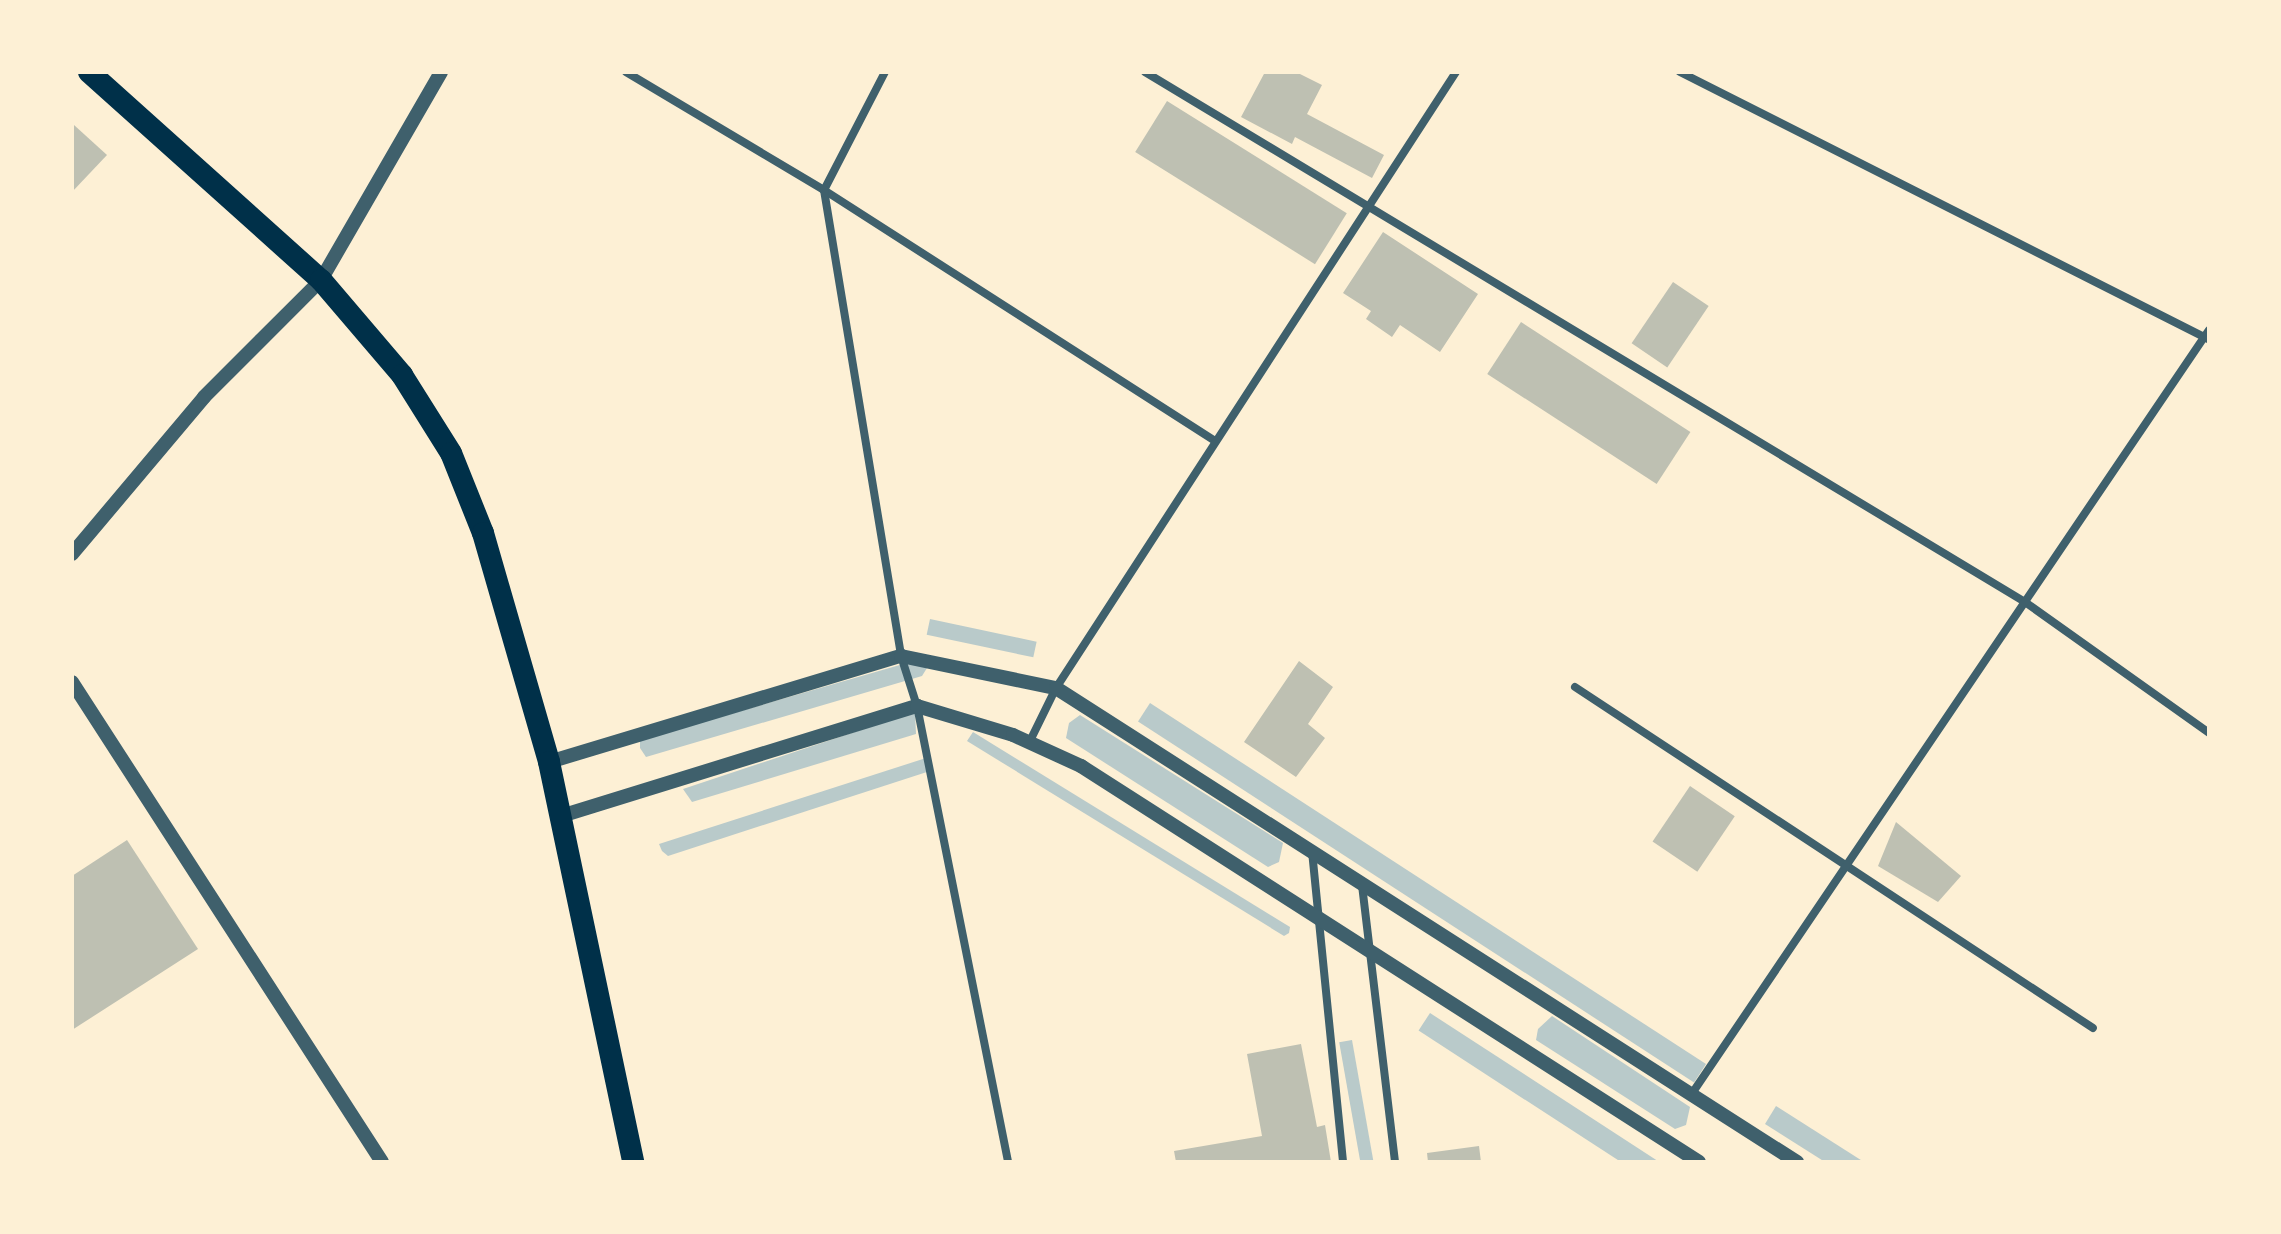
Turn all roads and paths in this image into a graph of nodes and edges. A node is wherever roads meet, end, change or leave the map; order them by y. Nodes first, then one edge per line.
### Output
1 (89, 72) edge
2 (441, 72) edge
3 (626, 72) edge
4 (885, 72) edge
5 (1145, 72) edge
6 (1456, 72) edge
7 (1680, 72) edge
8 (824, 190) junction
9 (1370, 204) junction
10 (321, 280) junction
11 (2208, 335) edge
12 (1215, 441) junction
13 (72, 554) edge
14 (2025, 602) junction
15 (901, 656) junction
16 (72, 682) edge
17 (1575, 687) dead end
18 (1056, 688) junction
19 (917, 706) junction
20 (2209, 733) edge
21 (1029, 743) junction
22 (549, 762) junction
23 (561, 816) junction
24 (1312, 850) junction
25 (1846, 866) junction
26 (1362, 882) junction
27 (1316, 919) junction
28 (1367, 950) junction
29 (2093, 1028) dead end
30 (1693, 1092) junction
31 (382, 1162) edge
32 (633, 1162) edge
33 (1008, 1162) edge
34 (1343, 1162) edge
35 (1395, 1162) edge
36 (1699, 1162) edge
37 (1797, 1162) edge

1 - 10 highway
2 - 10 street
3 - 8 street
4 - 8 street
5 - 9 street
6 - 9 street
7 - 11 street
8 - 12 street
8 - 15 street
9 - 12 street
9 - 14 street
10 - 13 street
10 - 22 highway
11 - 14 street
12 - 18 street
14 - 20 street
14 - 25 street
15 - 18 street
15 - 19 street
15 - 22 street
16 - 31 street
17 - 25 street
18 - 21 street
18 - 24 street
19 - 21 street
19 - 23 street
19 - 33 street
21 - 27 street
22 - 23 highway
23 - 32 highway
24 - 26 street
24 - 27 street
25 - 29 street
25 - 30 street
26 - 28 street
26 - 30 street
27 - 28 street
27 - 34 street
28 - 35 street
28 - 36 street
30 - 37 street

